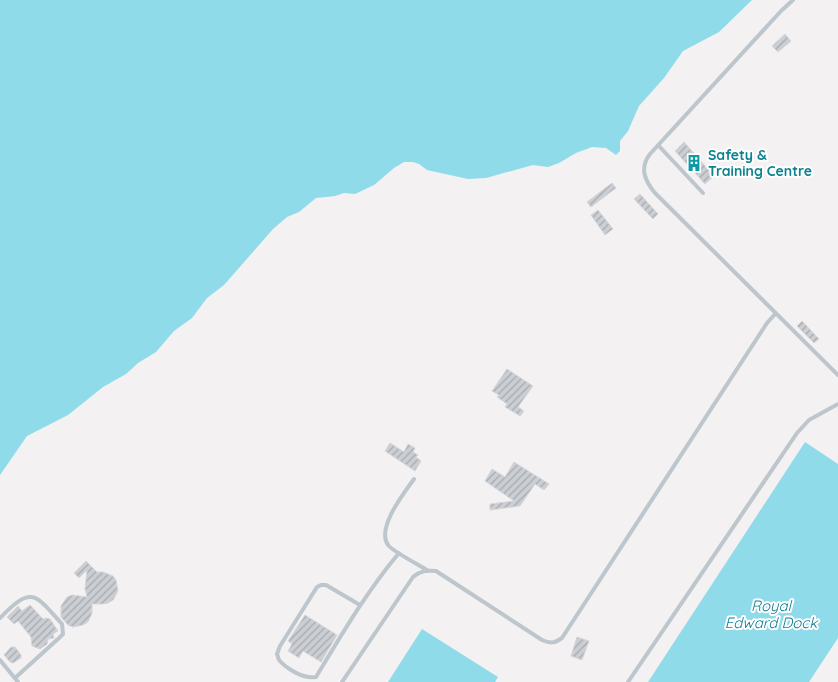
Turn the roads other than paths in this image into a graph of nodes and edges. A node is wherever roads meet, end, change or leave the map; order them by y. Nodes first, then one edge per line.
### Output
1 (794, 0) edge
2 (658, 145) junction
3 (703, 193) dead end
4 (776, 313) junction
5 (838, 376) edge
6 (838, 404) edge
7 (414, 479) dead end
8 (399, 553) junction
9 (427, 570) junction
10 (360, 605) junction
11 (0, 618) edge
12 (0, 660) edge
13 (16, 680) edge
14 (342, 682) edge
15 (628, 682) edge

1 - 2 lane
2 - 3 lane
2 - 4 lane
4 - 5 lane
4 - 9 lane
6 - 15 lane
7 - 8 lane
8 - 9 lane
8 - 10 lane
9 - 14 lane
10 - 10 lane
11 - 13 lane
12 - 13 lane

